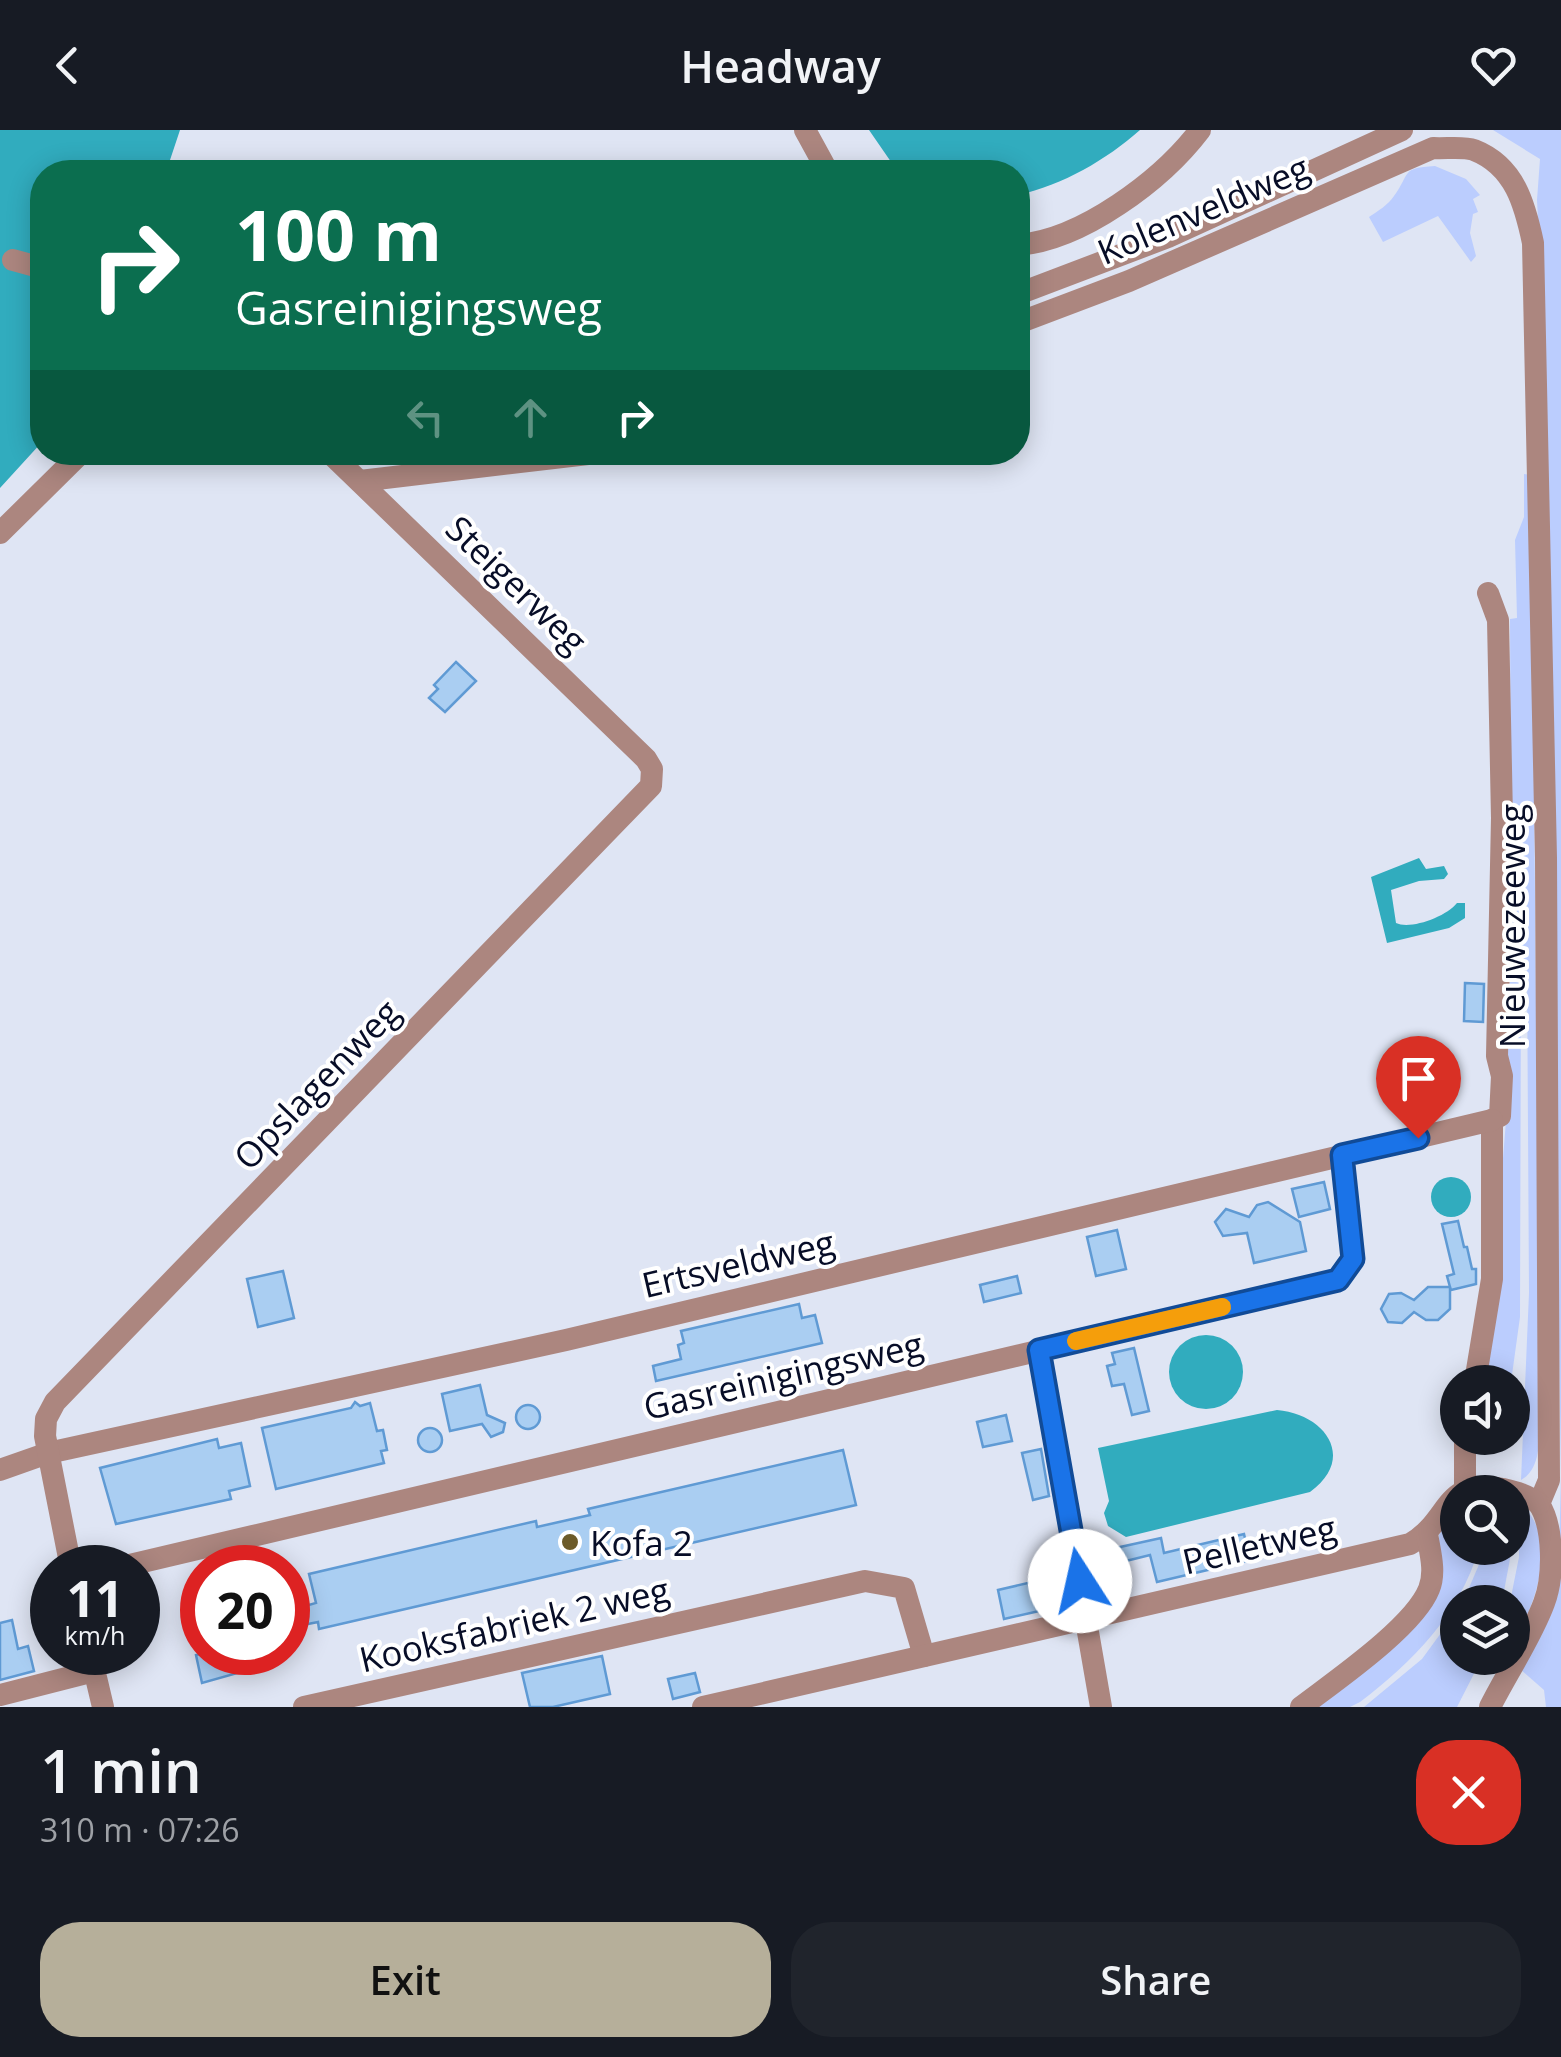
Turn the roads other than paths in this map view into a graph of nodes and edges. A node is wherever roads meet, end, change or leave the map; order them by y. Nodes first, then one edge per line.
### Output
1 (1200, 130) edge
2 (1402, 130) edge
3 (807, 134) edge
4 (1473, 149) joint
5 (812, 160) edge
6 (821, 160) edge
7 (1030, 244) edge
8 (13, 260) dead end
9 (30, 265) edge
10 (1030, 289) edge
11 (1030, 318) edge
12 (69, 465) edge
13 (343, 465) edge
14 (495, 465) edge
15 (360, 481) junction
16 (0, 533) edge
17 (1488, 592) dead end
18 (652, 769) joint
19 (1492, 1120) junction
20 (1342, 1155) junction
21 (1039, 1350) junction
22 (1477, 1365) edge
23 (48, 1453) junction
24 (0, 1470) edge
25 (1530, 1500) edge
26 (1538, 1504) junction
27 (1440, 1514) edge
28 (1427, 1534) junction
29 (66, 1545) edge
30 (160, 1558) edge
31 (1087, 1619) junction
32 (924, 1656) junction
33 (56, 1675) edge
34 (95, 1675) edge
35 (0, 1695) edge
36 (102, 1707) edge
37 (304, 1707) edge
38 (703, 1707) edge
39 (1101, 1707) edge
40 (1301, 1707) edge
41 (1490, 1707) edge

1 - 7 lane
2 - 10 lane
3 - 5 lane
3 - 6 lane
4 - 11 lane, Kolenveldweg
4 - 26 lane, Nieuwezeeweg
8 - 9 lane
12 - 16 lane
13 - 15 lane, Steigerweg
14 - 15 lane
15 - 18 lane, Steigerweg
17 - 19 lane
18 - 23 lane, Opslagenweg
19 - 20 lane, Ertsveldweg
19 - 22 lane
20 - 21 lane, Gasreinigingsweg
20 - 23 lane, Ertsveldweg
21 - 30 lane, Gasreinigingsweg
21 - 31 lane
23 - 24 lane, Ertsveldweg
23 - 29 lane, Opslagenweg
25 - 26 lane
26 - 41 lane, Nieuwezeeweg
27 - 28 lane
28 - 31 lane, Pelletweg
28 - 40 lane
31 - 32 lane, Pelletweg
31 - 39 lane
32 - 37 lane, Kooksfabriek 2 weg
32 - 38 lane, Pelletweg
33 - 35 lane
34 - 36 lane

